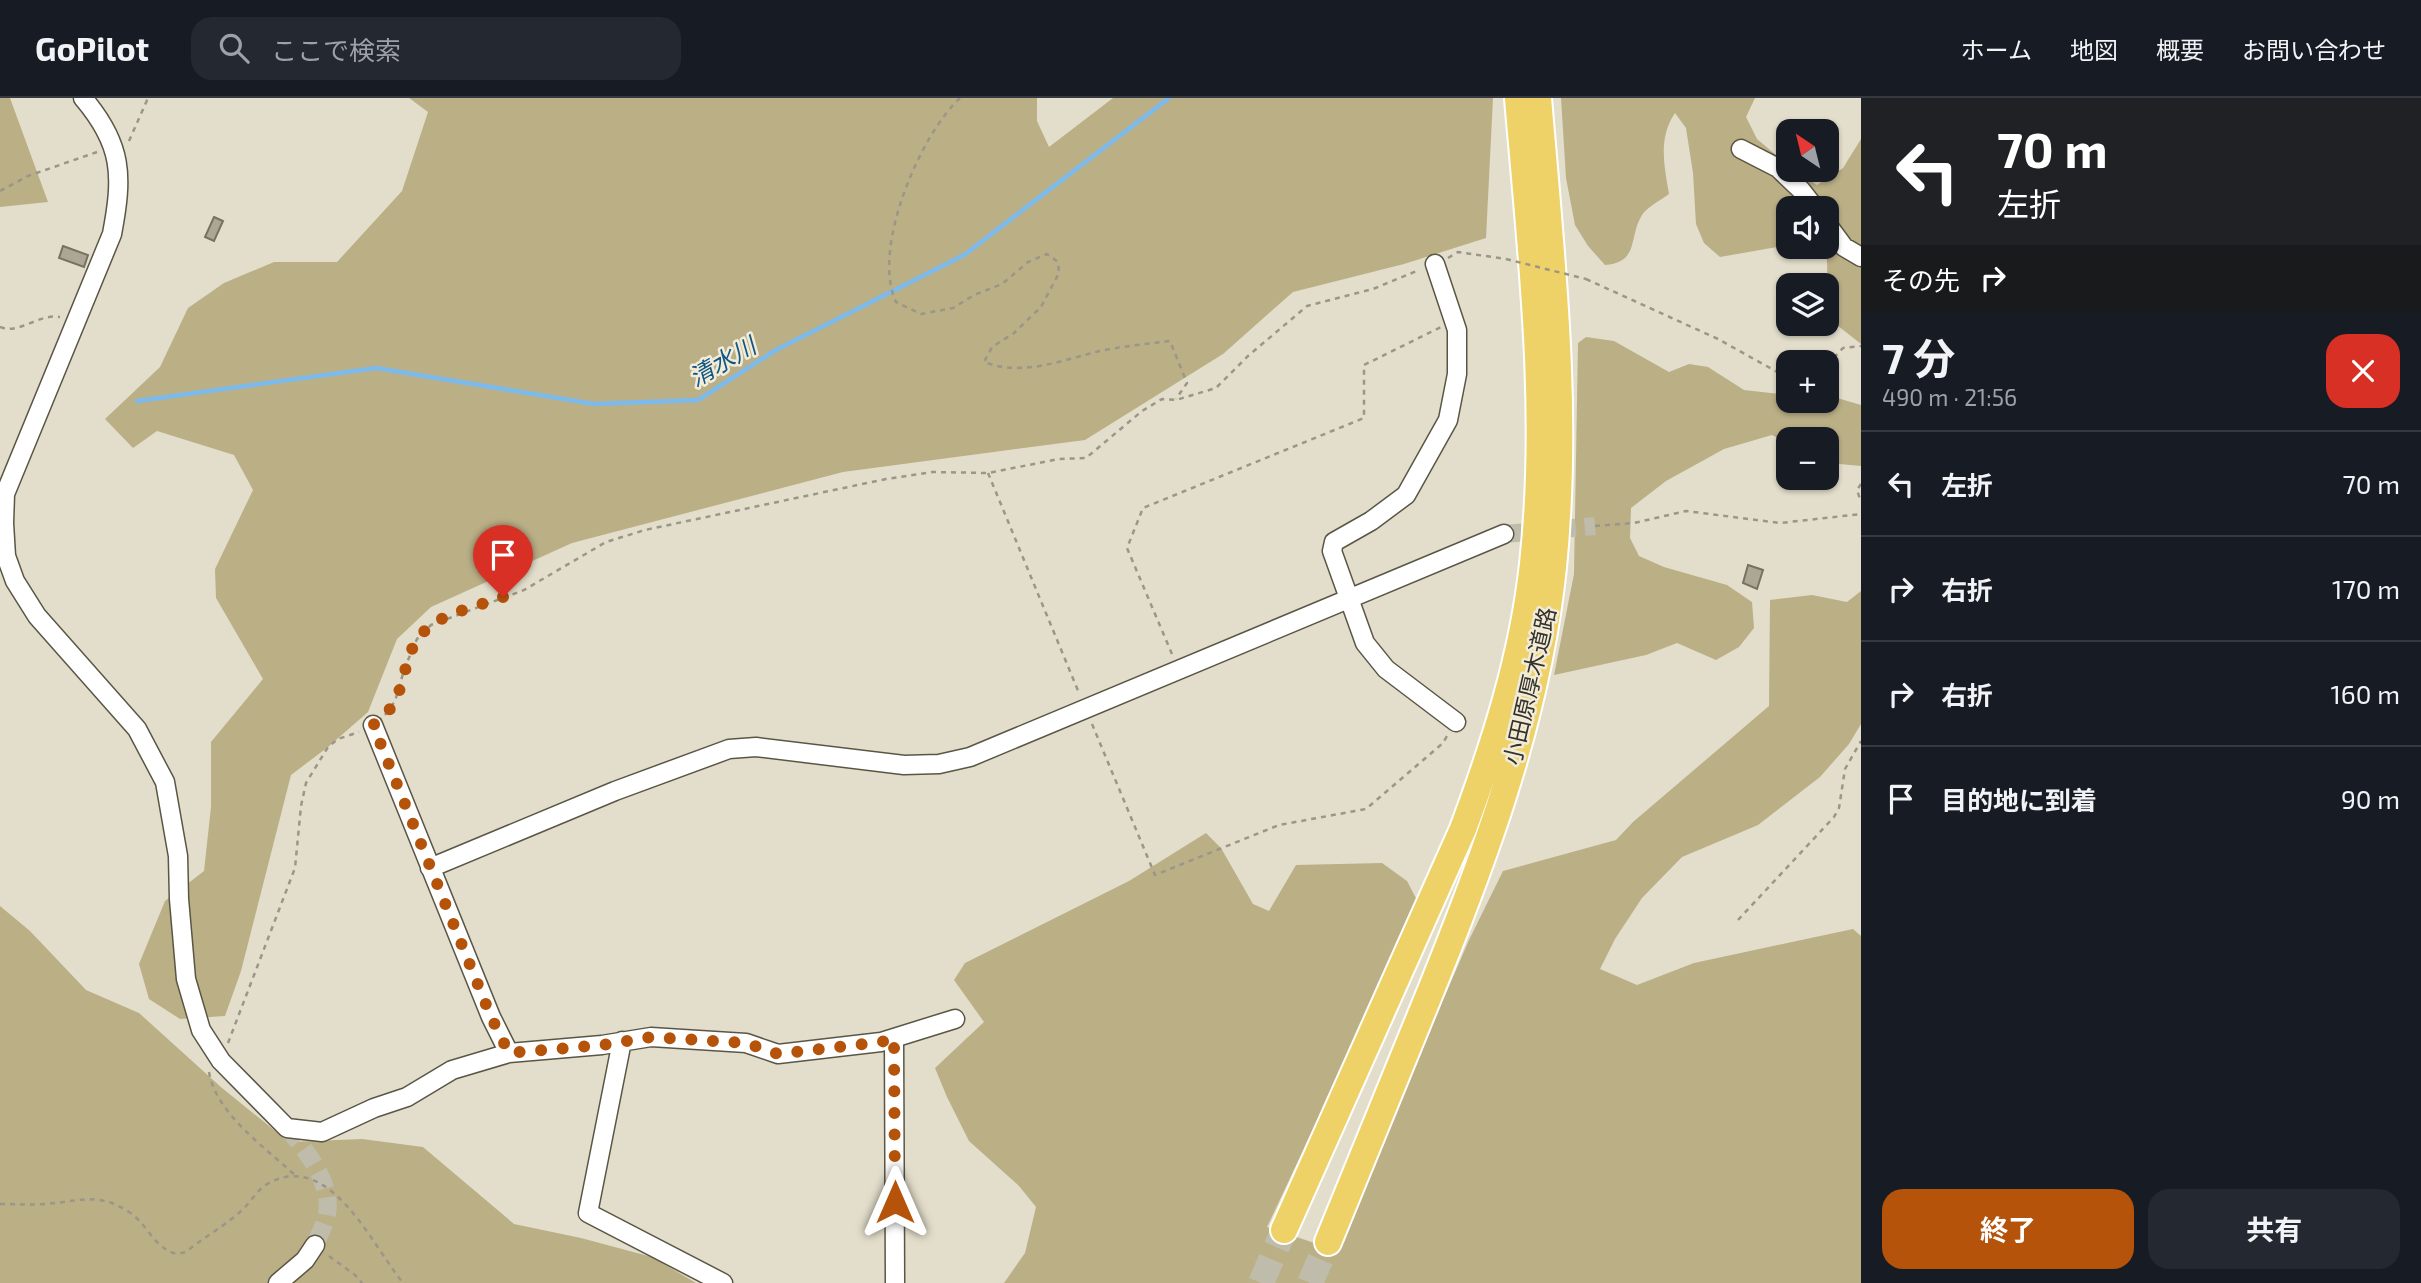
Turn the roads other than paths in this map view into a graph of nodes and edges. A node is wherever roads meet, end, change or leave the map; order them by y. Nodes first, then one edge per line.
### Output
1 (83, 98) edge
2 (1518, 98) edge
3 (1538, 98) edge
4 (1741, 149) dead end
5 (1806, 196) edge
6 (1839, 240) edge
7 (1861, 257) edge
8 (1435, 264) road end
9 (1504, 534) tunnel mouth
10 (1348, 598) junction
11 (1456, 722) road end
12 (373, 725) road end
13 (430, 868) junction
14 (955, 1020) dead end
15 (894, 1038) junction
16 (622, 1041) junction
17 (509, 1053) junction
18 (1284, 1230) tunnel mouth
19 (1328, 1242) tunnel mouth
20 (315, 1245) tunnel mouth
21 (278, 1283) edge
22 (723, 1283) edge
23 (895, 1283) edge

1 - 17 street
2 - 18 highway, 小田原厚木道路
3 - 19 highway, 小田原厚木道路
4 - 5 street
6 - 7 street
8 - 10 street
9 - 10 street
10 - 11 street
10 - 13 street
12 - 13 street
13 - 17 street
14 - 15 street
15 - 16 street
15 - 23 street
16 - 17 street
16 - 22 street
20 - 21 street

